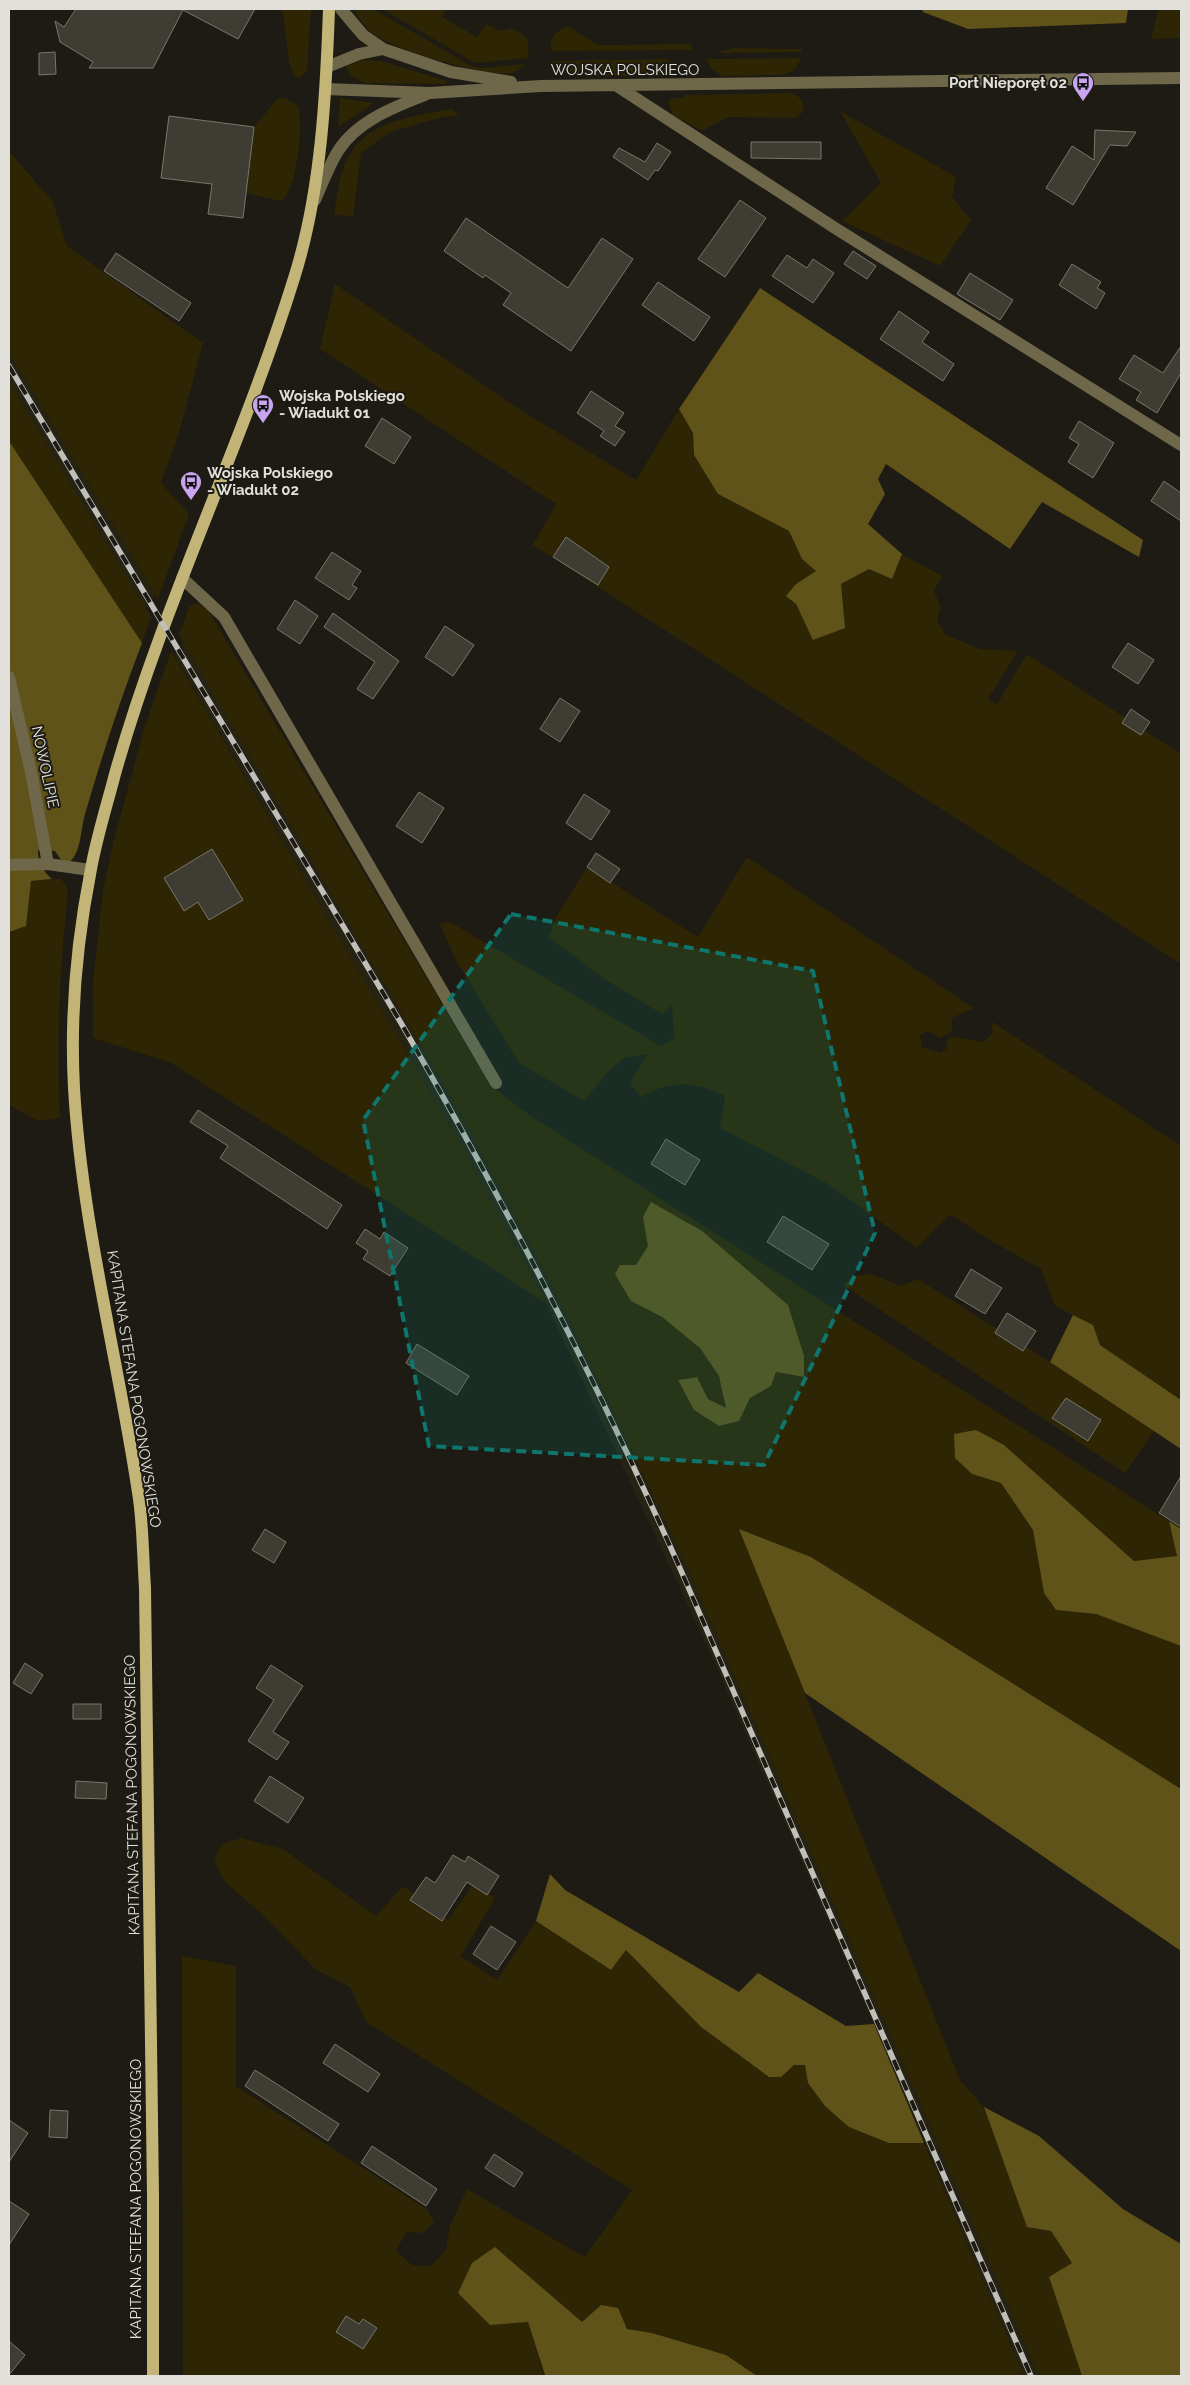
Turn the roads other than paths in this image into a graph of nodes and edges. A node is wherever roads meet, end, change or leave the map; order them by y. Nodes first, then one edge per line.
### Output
1 (328, 9) edge
2 (341, 9) edge
3 (383, 49) junction
4 (327, 67) junction
5 (1181, 78) edge
6 (541, 86) junction
7 (617, 86) junction
8 (326, 90) junction
9 (430, 93) junction
10 (311, 209) junction
11 (1181, 445) edge
12 (182, 578) junction
13 (9, 677) edge
14 (48, 864) junction
15 (9, 865) edge
16 (90, 870) junction
17 (496, 1082) dead end
18 (153, 2376) edge

1 - 4 main road
2 - 3 street
3 - 4 street
3 - 6 street
4 - 8 main road
5 - 7 street, WOJSKA POLSKIEGO
6 - 7 street, WOJSKA POLSKIEGO
6 - 9 street, WOJSKA POLSKIEGO
7 - 11 street
8 - 9 street, WOJSKA POLSKIEGO
8 - 10 main road
9 - 10 street
10 - 12 main road
12 - 16 main road, KAPITANA STEFANA POGONOWSKIEGO
12 - 17 street
13 - 14 street, NOWOLIPIE
14 - 15 street
14 - 16 street
16 - 18 main road, KAPITANA STEFANA POGONOWSKIEGO

